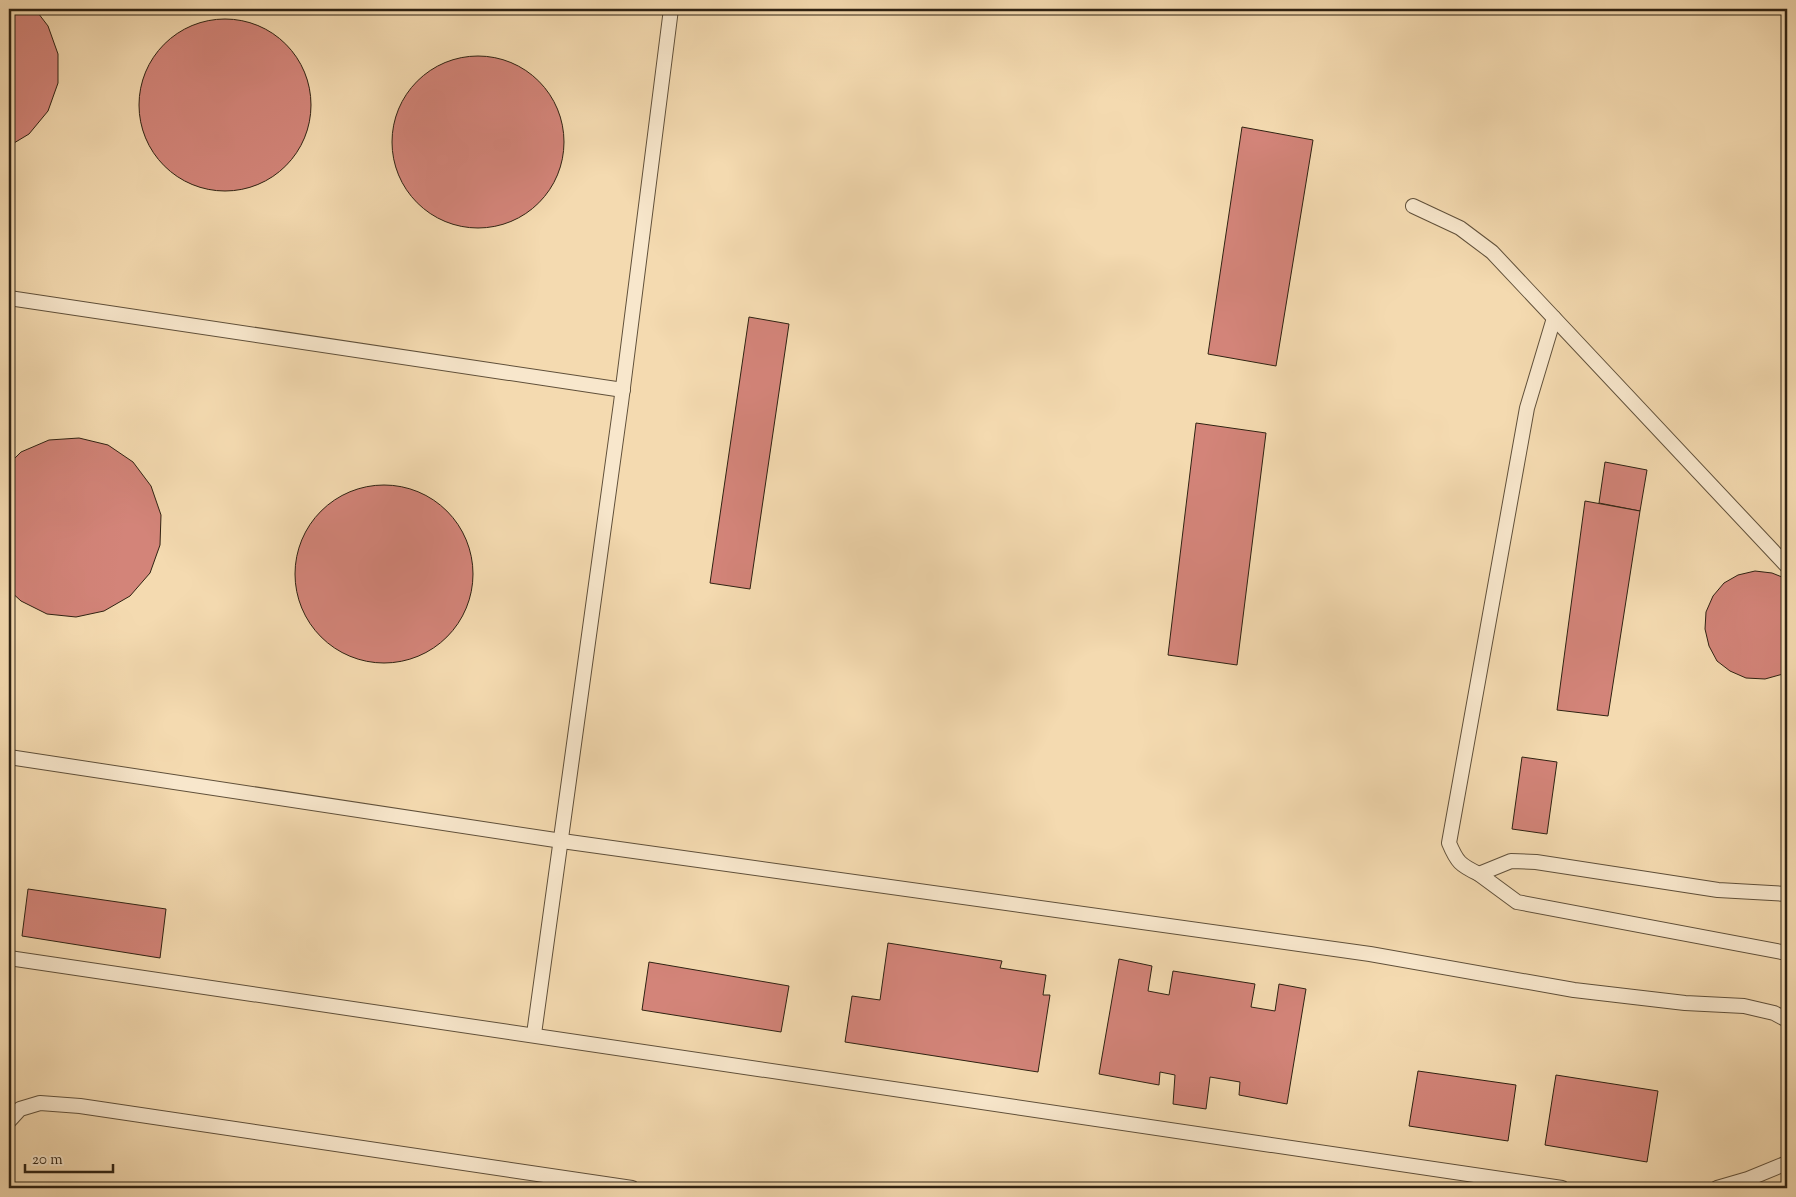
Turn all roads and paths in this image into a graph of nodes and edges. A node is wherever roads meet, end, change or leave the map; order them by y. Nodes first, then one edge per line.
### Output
1 (671, 9) edge
2 (1414, 206) dead end
3 (9, 298) edge
4 (1554, 318) junction
5 (623, 390) junction
6 (1787, 566) edge
7 (9, 757) edge
8 (562, 841) junction
9 (1479, 874) junction
10 (1787, 894) edge
11 (1787, 952) edge
12 (9, 958) edge
13 (1787, 1020) edge
14 (534, 1034) junction
15 (9, 1121) edge
16 (1787, 1163) edge
17 (632, 1188) edge
18 (1562, 1188) edge
19 (1717, 1188) edge

1 - 5 lane
2 - 4 lane
3 - 5 lane
4 - 6 lane
4 - 9 lane
5 - 8 lane
7 - 8 lane
8 - 13 lane
8 - 14 lane
9 - 10 lane
9 - 11 lane
12 - 14 lane
14 - 18 lane
15 - 17 lane
16 - 19 lane

